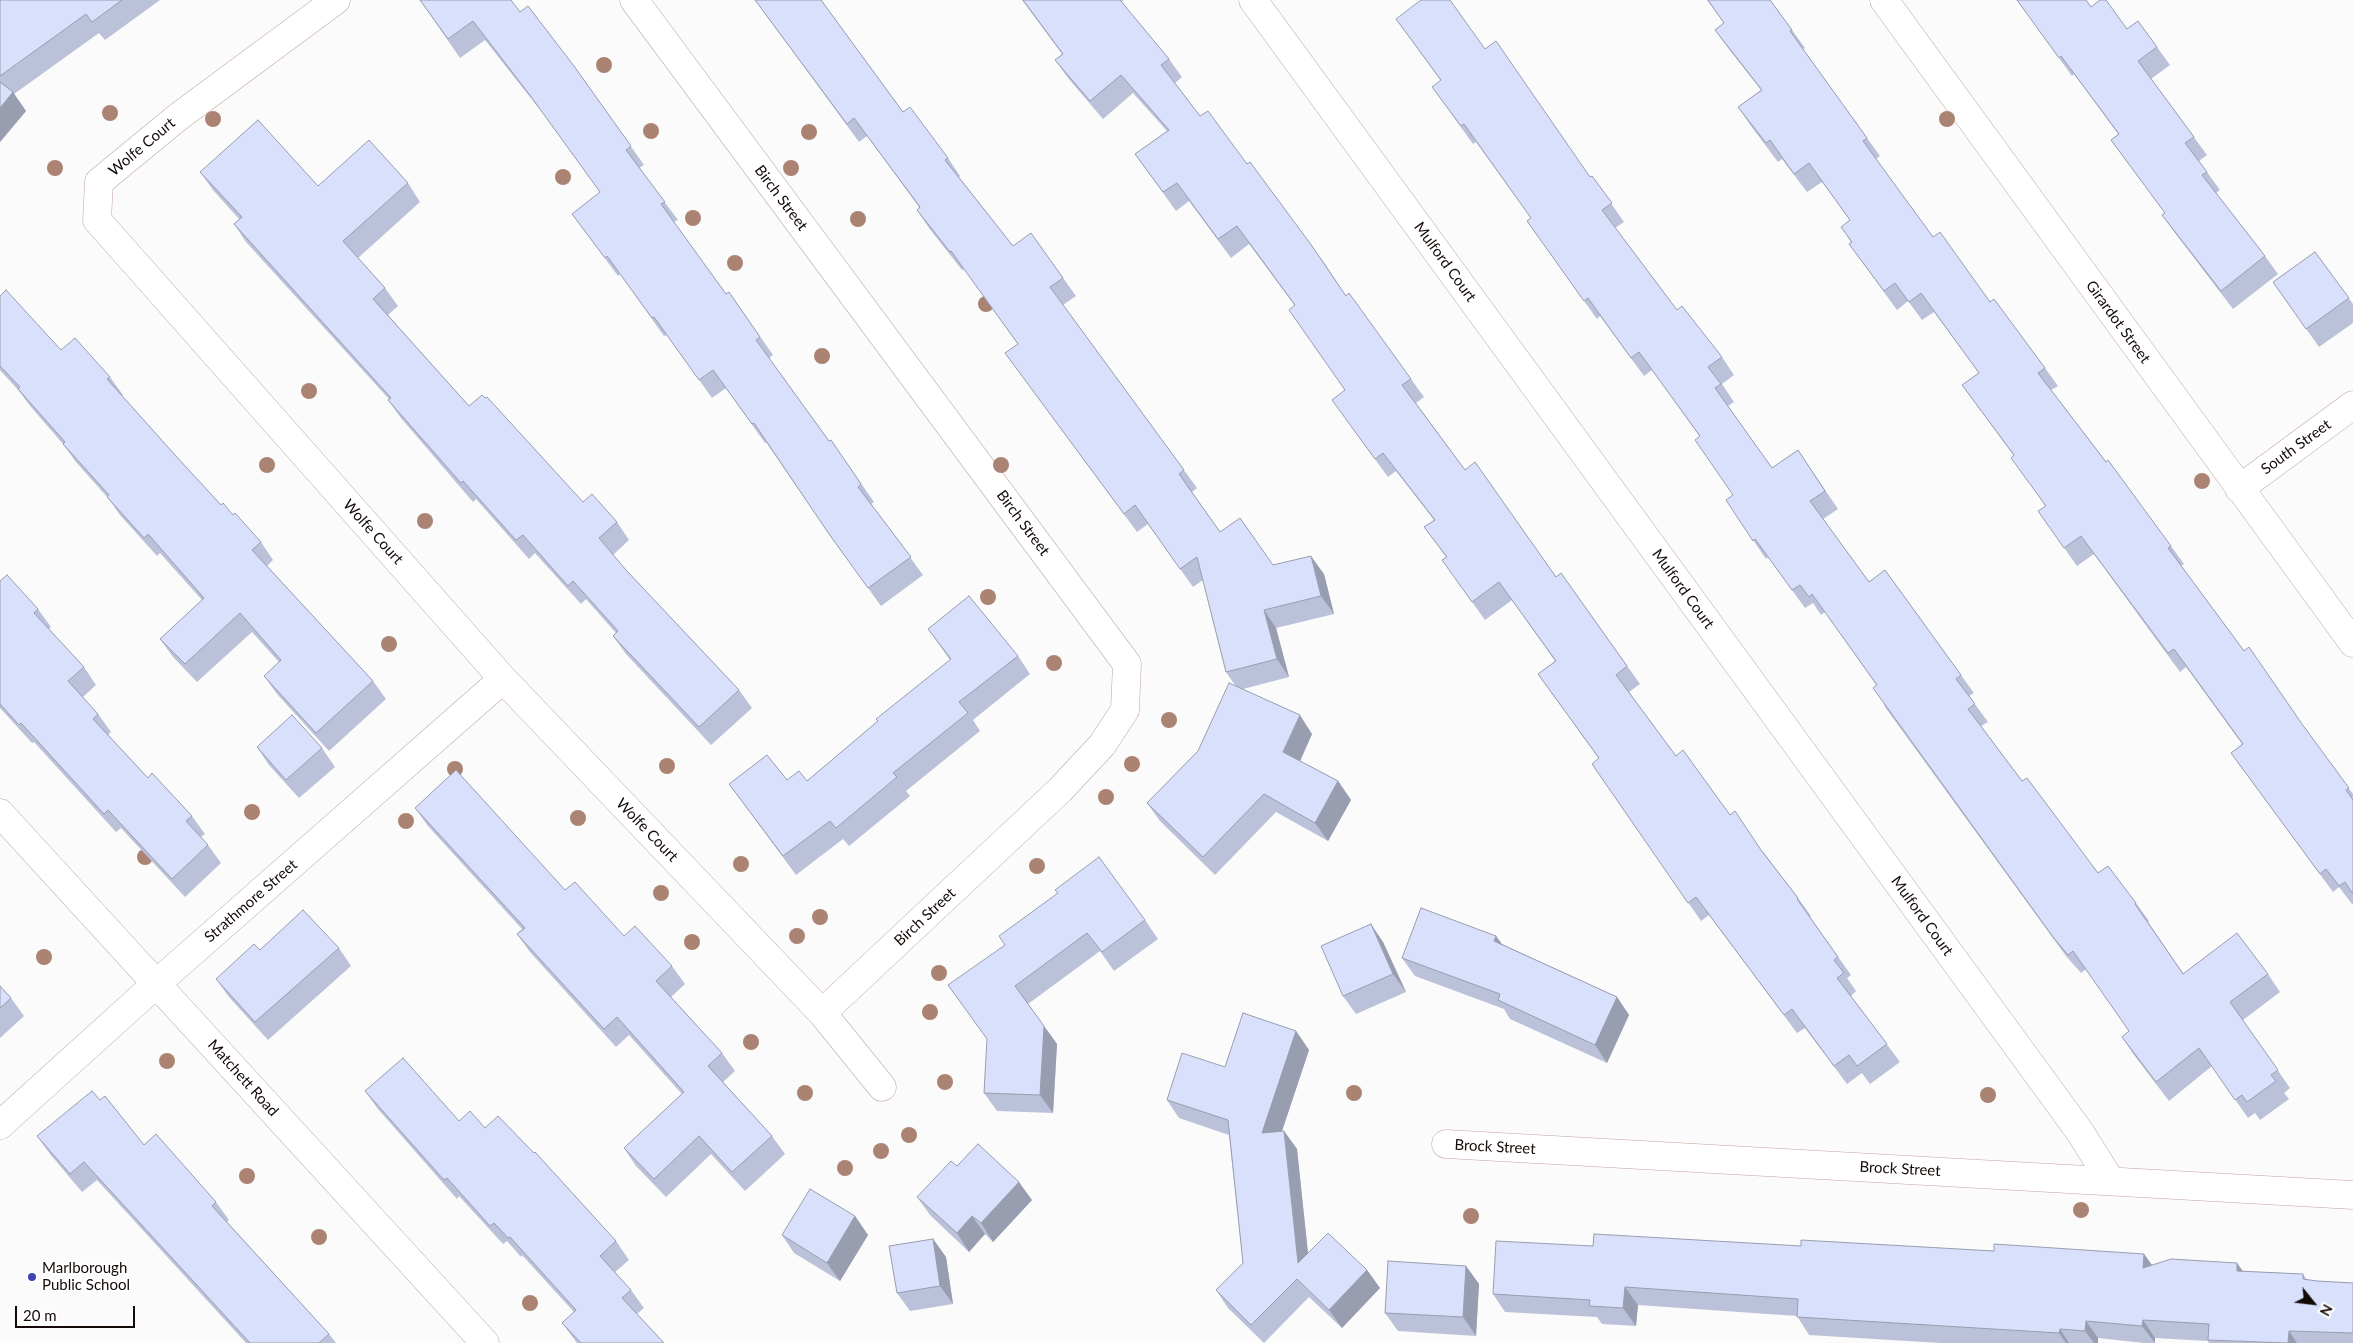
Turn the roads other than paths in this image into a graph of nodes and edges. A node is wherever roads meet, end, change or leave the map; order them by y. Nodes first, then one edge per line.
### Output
1 (336, 0) edge
2 (634, 0) edge
3 (1253, 0) edge
4 (1884, 0) edge
5 (2353, 405) edge
6 (2240, 489) junction
7 (2353, 643) edge
8 (503, 679) junction
9 (0, 813) edge
10 (156, 984) junction
11 (822, 1013) junction
12 (882, 1087) dead end
13 (0, 1126) edge
14 (1446, 1144) dead end
15 (2110, 1180) junction
16 (2353, 1195) edge
17 (485, 1343) edge

1 - 8 street, Wolfe Court
2 - 11 street, Birch Street
3 - 15 street, Mulford Court
4 - 6 street, Girardot Street
5 - 6 street, South Street
6 - 7 street, Girardot Street
8 - 10 street, Strathmore Street
8 - 11 street, Wolfe Court
9 - 10 street, Matchett Road
10 - 13 street, Strathmore Street
10 - 17 street, Matchett Road
11 - 12 street, Wolfe Court
14 - 15 street, Brock Street
15 - 16 street, Brock Street

